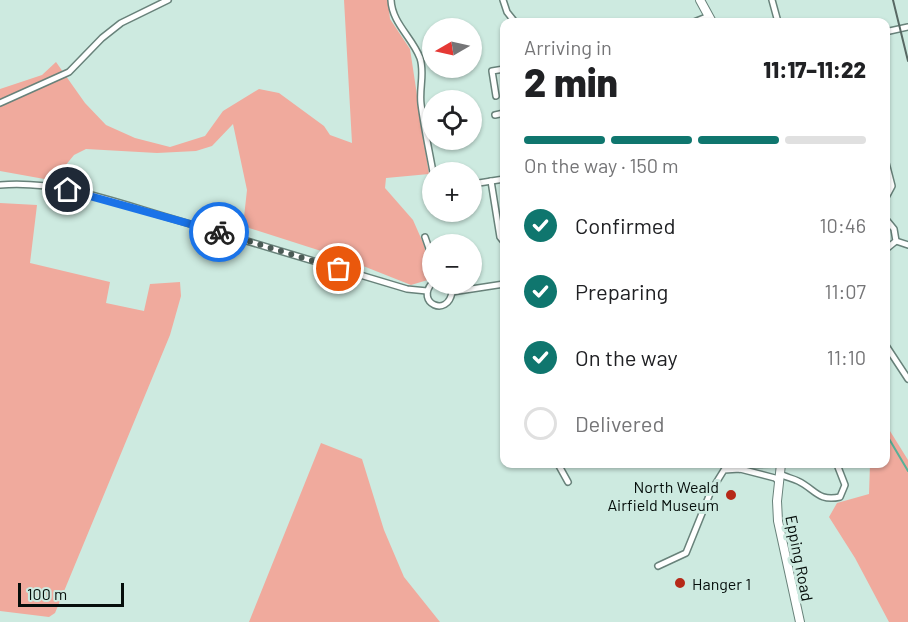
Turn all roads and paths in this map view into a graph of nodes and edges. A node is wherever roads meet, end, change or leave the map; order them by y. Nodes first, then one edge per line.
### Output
1 (168, 0) edge
2 (392, 0) edge
3 (502, 0) edge
4 (700, 0) edge
5 (772, 0) edge
6 (512, 18) edge
7 (710, 18) edge
8 (777, 18) edge
9 (908, 27) edge
10 (890, 31) edge
11 (500, 70) edge
12 (496, 96) dead end
13 (0, 102) edge
14 (500, 114) edge
15 (495, 115) dead end
16 (431, 162) edge
17 (500, 180) edge
18 (492, 181) junction
19 (482, 183) edge
20 (0, 185) edge
21 (890, 225) edge
22 (500, 237) edge
23 (896, 241) junction
24 (908, 245) edge
25 (890, 246) edge
26 (500, 285) edge
27 (482, 287) edge
28 (422, 290) edge
29 (428, 294) edge
30 (451, 294) edge
31 (890, 352) edge
32 (908, 379) edge
33 (560, 468) edge
34 (780, 468) edge
35 (838, 468) edge
36 (740, 469) joint
37 (724, 470) joint
38 (779, 477) junction
39 (568, 482) dead end
40 (658, 566) dead end
41 (800, 622) edge

1 - 13 street
2 - 16 street
3 - 6 street
4 - 7 main road
5 - 8 street
9 - 10 street
11 - 12 street
14 - 15 street
17 - 18 street
18 - 19 street
18 - 22 street
20 - 28 street
21 - 23 street
23 - 24 street
23 - 25 street
26 - 27 street
29 - 30 street
31 - 32 street
33 - 39 street
34 - 38 main road, Epping Road
35 - 38 street
36 - 37 street
36 - 38 street
37 - 40 street
38 - 41 main road, Epping Road

